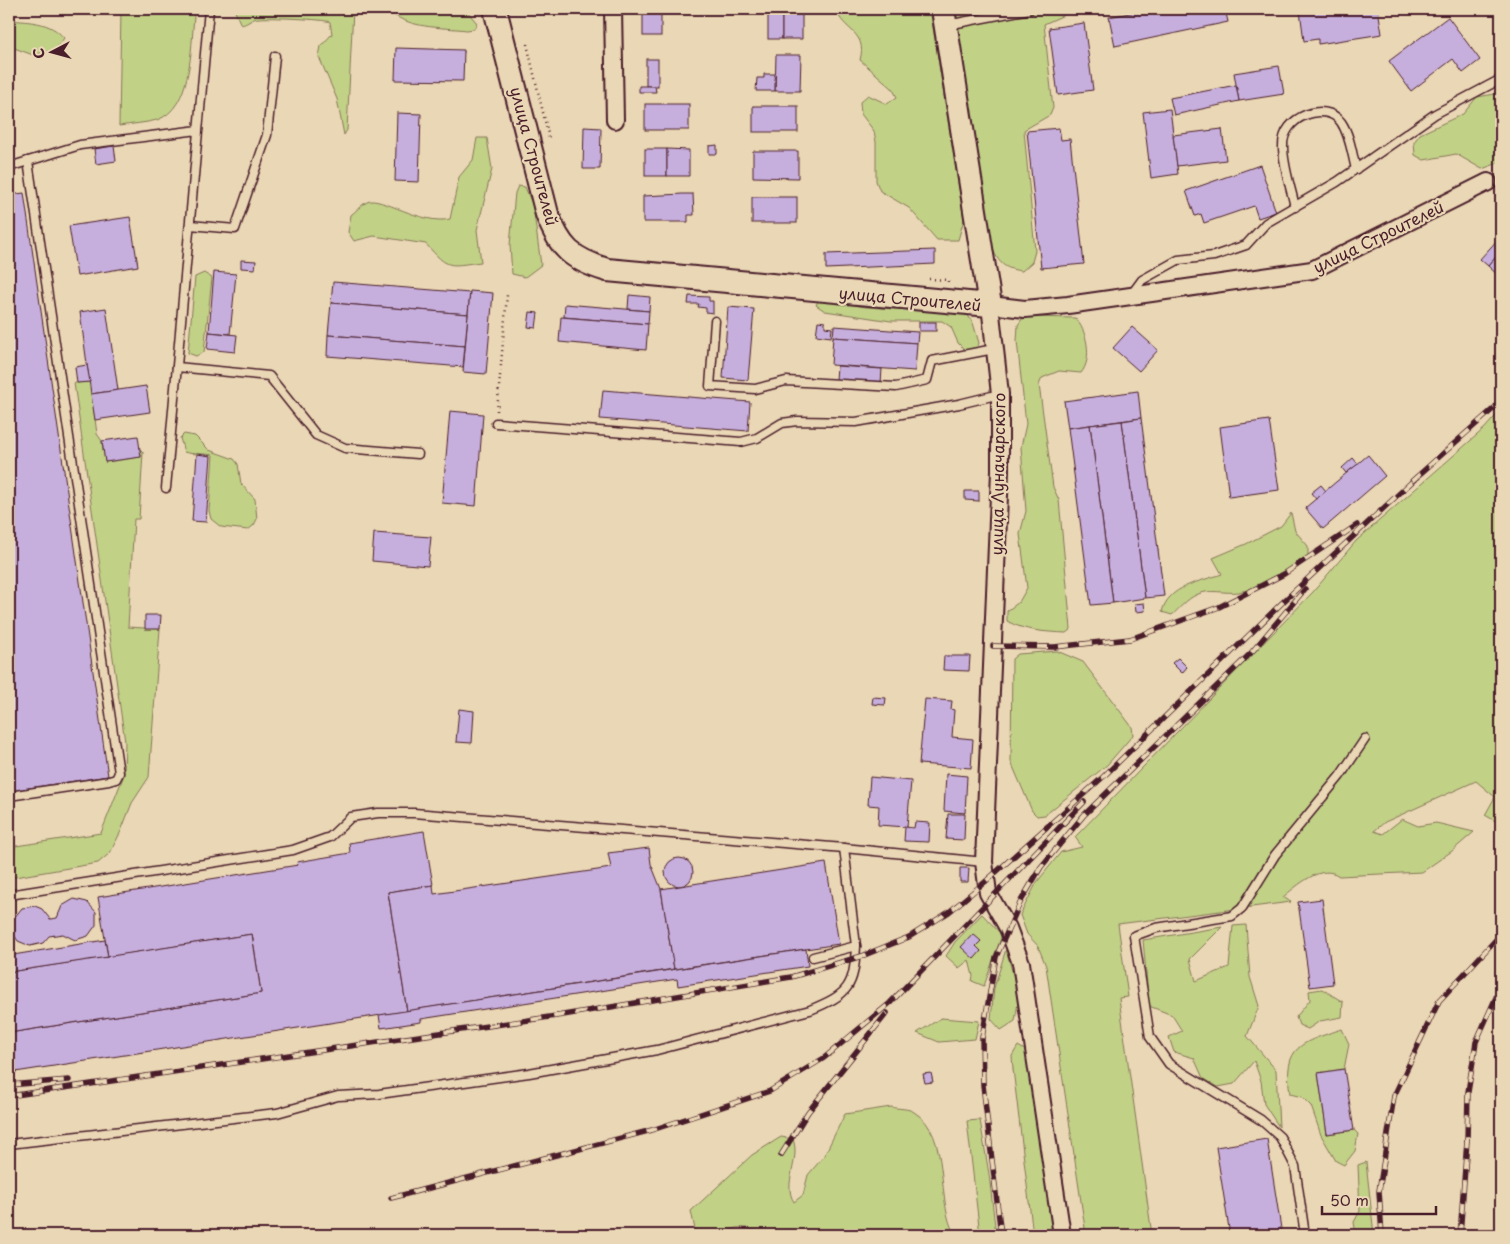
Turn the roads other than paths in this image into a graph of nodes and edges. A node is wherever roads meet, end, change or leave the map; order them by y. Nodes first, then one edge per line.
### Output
1 (210, 9) edge
2 (495, 9) edge
3 (613, 9) edge
4 (1030, 9) edge
5 (944, 17) edge
6 (275, 56) dead end
7 (1501, 79) edge
8 (615, 120) dead end
9 (198, 130) junction
10 (28, 161) junction
11 (9, 167) edge
12 (1356, 169) junction
13 (1488, 182) dead end
14 (1295, 206) junction
15 (190, 225) junction
16 (1130, 297) junction
17 (990, 305) junction
18 (715, 322) dead end
19 (994, 349) junction
20 (177, 367) junction
21 (1000, 394) junction
22 (496, 423) road end
23 (418, 454) dead end
24 (166, 488) dead end
25 (1365, 739) dead end
26 (9, 796) edge
27 (844, 848) junction
28 (984, 862) junction
29 (9, 895) edge
30 (856, 946) junction
31 (814, 957) dead end
32 (9, 1144) edge
33 (1062, 1235) edge
34 (1305, 1235) edge

1 - 9 lane
2 - 17 main road, улица Строителей
3 - 8 street
4 - 5 lane
5 - 17 main road, улица Луначарского
6 - 15 lane
7 - 12 lane
9 - 10 lane
9 - 15 lane
10 - 11 lane
10 - 26 lane
12 - 14 lane
12 - 14 lane
13 - 16 street, улица Строителей
14 - 16 lane
15 - 20 lane
16 - 17 street, улица Строителей
17 - 19 street, улица Луначарского
18 - 19 lane
19 - 21 street, улица Луначарского
20 - 23 lane
20 - 24 lane
21 - 22 lane
21 - 28 street, улица Луначарского
25 - 34 lane
27 - 28 lane
27 - 29 lane
27 - 30 lane
28 - 33 street, улица Луначарского
30 - 31 lane
30 - 32 lane

